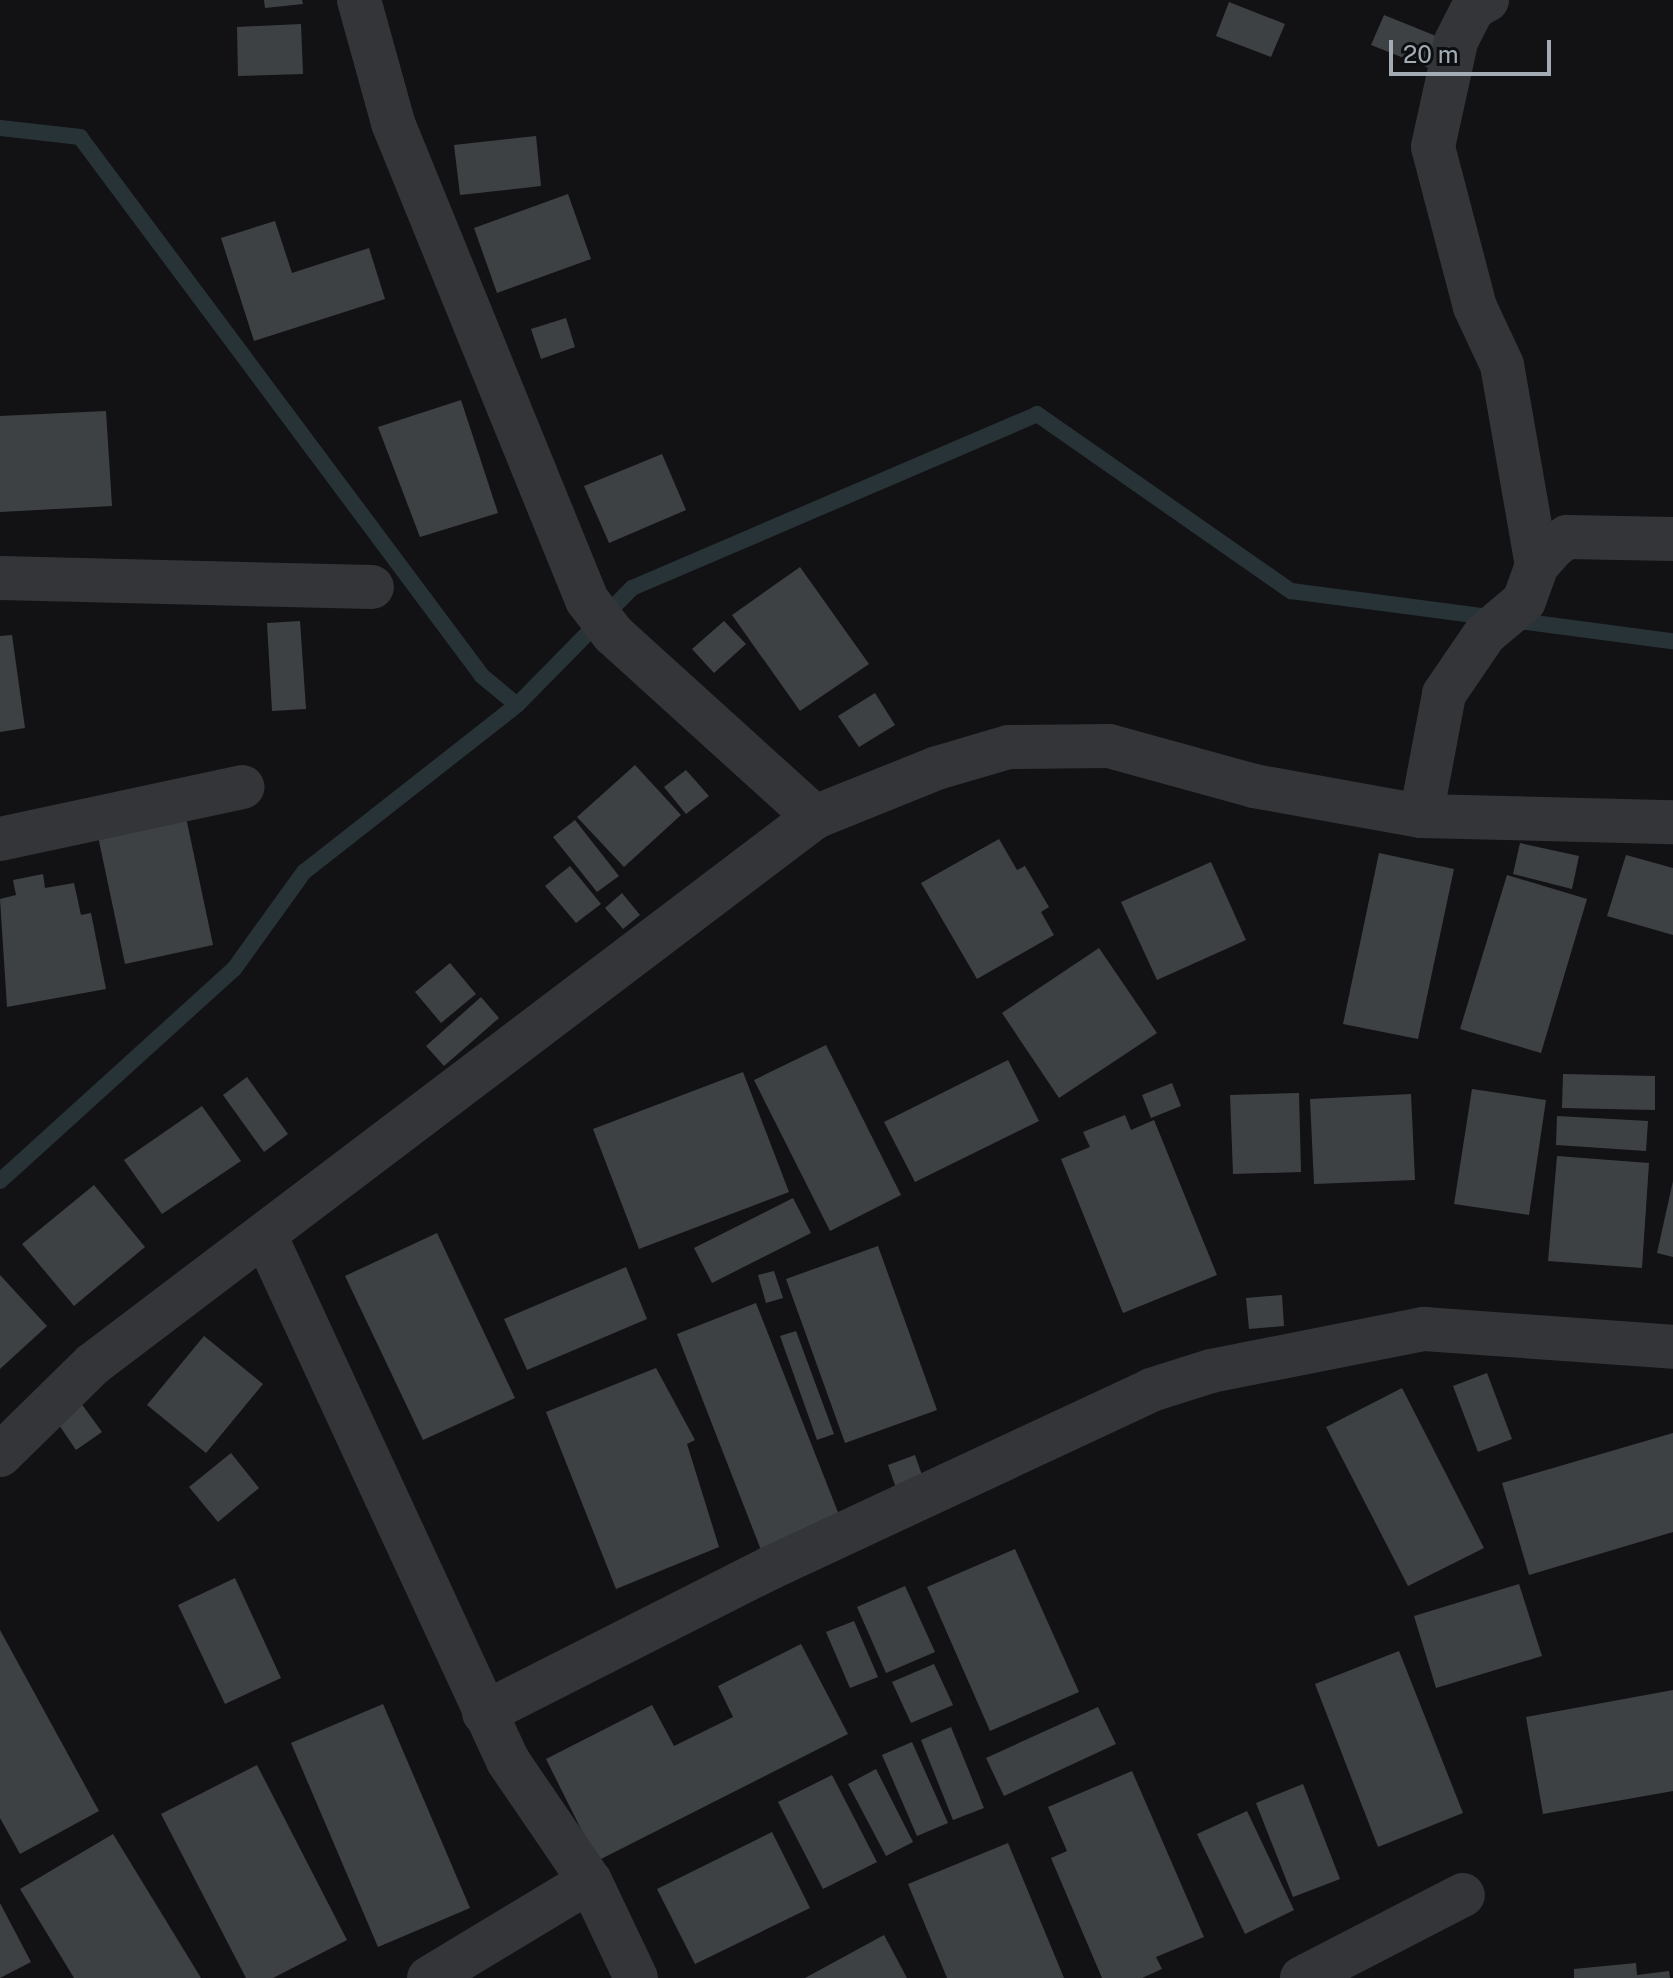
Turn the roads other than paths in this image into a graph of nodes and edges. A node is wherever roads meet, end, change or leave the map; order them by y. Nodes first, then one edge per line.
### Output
1 (359, 0) edge
2 (1487, 0) edge
3 (1673, 539) edge
4 (0, 578) edge
5 (1531, 583) junction
6 (372, 587) dead end
7 (242, 787) dead end
8 (1421, 816) junction
9 (815, 817) junction
10 (1673, 822) edge
11 (0, 839) edge
12 (265, 1235) junction
13 (1673, 1347) edge
14 (0, 1455) edge
15 (484, 1713) junction
16 (590, 1881) junction
17 (1463, 1895) dead end
18 (429, 1978) edge
19 (636, 1978) edge
20 (1302, 1978) edge

1 - 9 street
2 - 5 street
3 - 5 street
4 - 6 street
5 - 8 street
7 - 11 street
8 - 9 street
8 - 10 street
9 - 12 street
12 - 14 street
12 - 15 street
13 - 15 street
15 - 16 street
16 - 18 street
16 - 19 street
17 - 20 street

